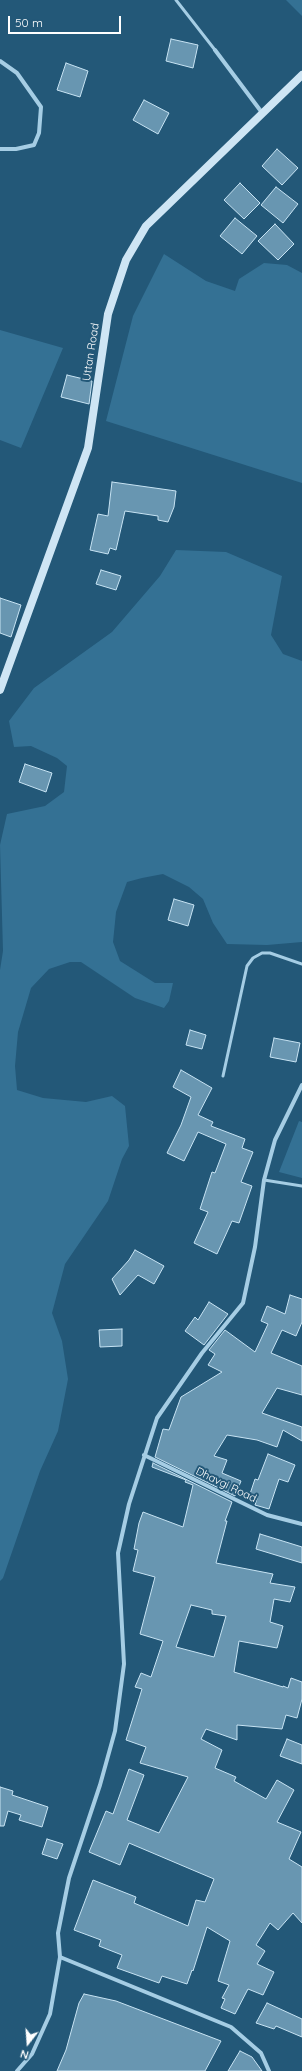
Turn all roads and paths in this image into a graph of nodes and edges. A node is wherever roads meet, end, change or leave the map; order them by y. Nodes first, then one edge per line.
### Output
1 (176, 0) edge
2 (215, 50) joint
3 (0, 62) edge
4 (302, 75) edge
5 (263, 114) junction
6 (0, 149) edge
7 (0, 690) edge
8 (302, 964) edge
9 (223, 1076) dead end
10 (302, 1085) edge
11 (264, 1180) junction
12 (302, 1186) edge
13 (144, 1455) junction
14 (302, 1524) edge
15 (60, 1957) junction
16 (18, 2071) edge
17 (269, 2071) edge

1 - 2 lane
2 - 5 street
3 - 6 street
4 - 5 main road, Uttan Road
5 - 7 main road, Uttan Road
8 - 9 lane
10 - 11 street
11 - 12 lane
11 - 13 street
13 - 14 street, Dhavgi Road
13 - 15 street
15 - 16 street
15 - 17 street

